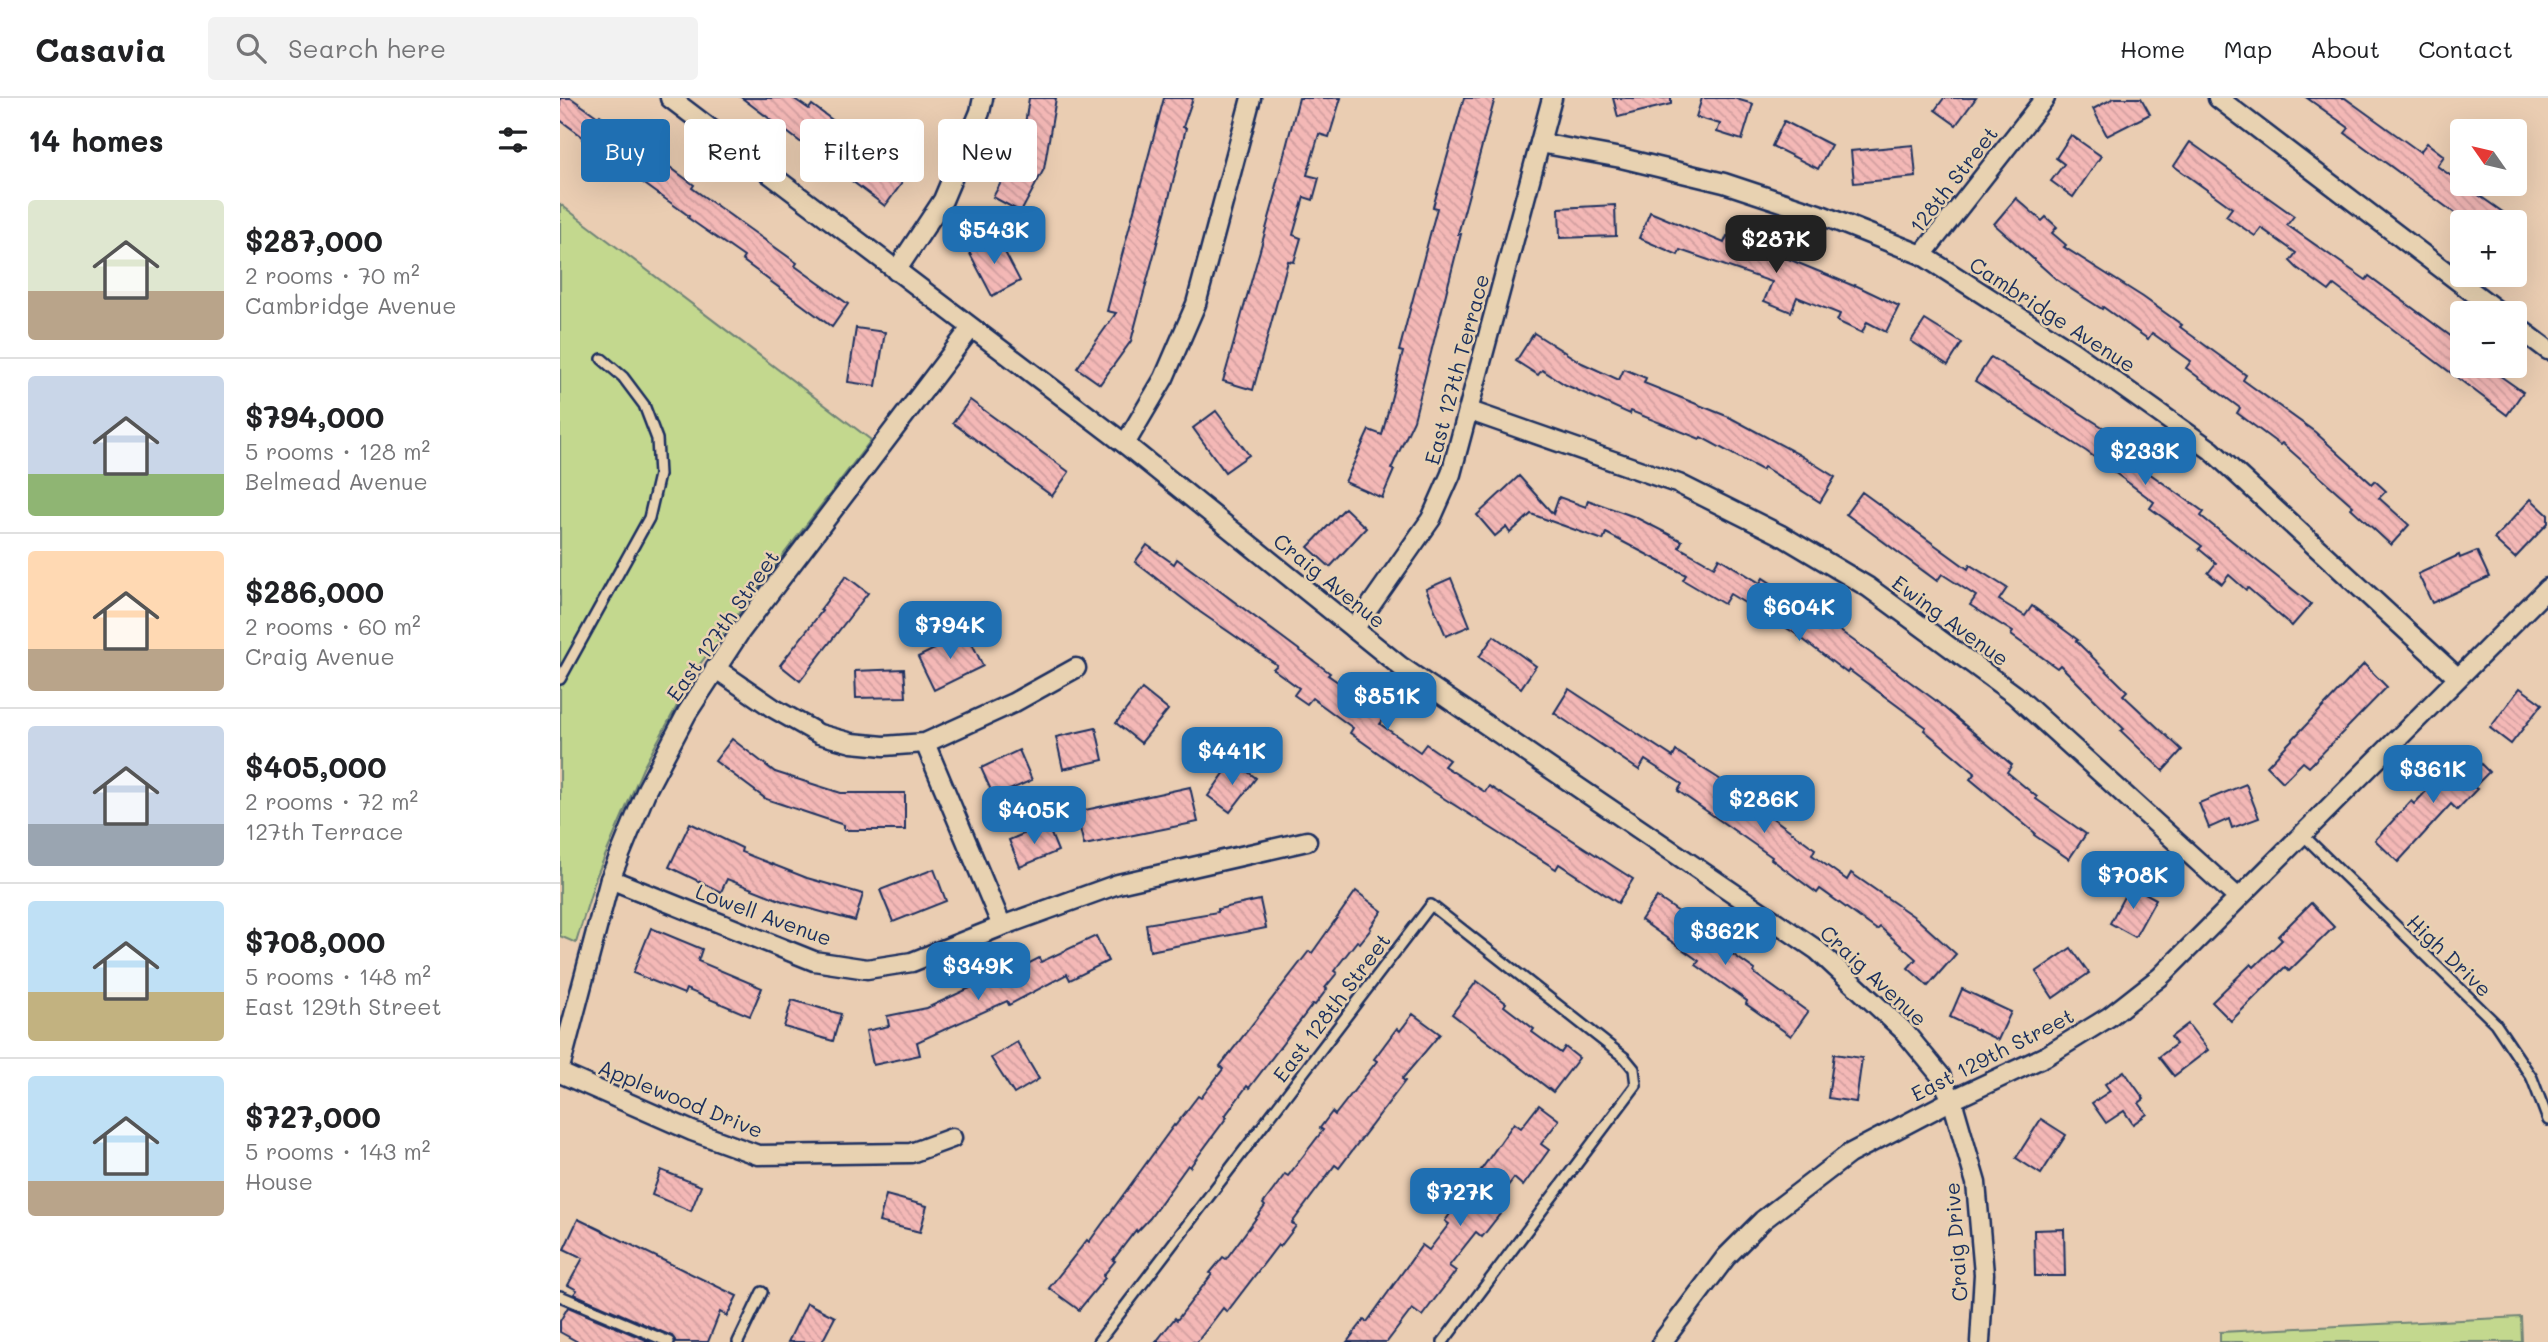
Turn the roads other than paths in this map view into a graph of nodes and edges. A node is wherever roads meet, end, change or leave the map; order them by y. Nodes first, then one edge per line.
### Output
1 (670, 98) edge
2 (983, 98) edge
3 (1251, 98) edge
4 (1552, 98) edge
5 (2045, 98) edge
6 (2218, 98) edge
7 (1540, 143) junction
8 (1922, 255) junction
9 (896, 271) junction
10 (2484, 301) edge
11 (971, 328) junction
12 (2527, 334) edge
13 (2548, 350) edge
14 (602, 359) dead end
15 (1470, 411) junction
16 (1125, 444) junction
17 (2548, 588) edge
18 (1354, 629) junction
19 (715, 668) junction
20 (1076, 668) dead end
21 (2457, 677) junction
22 (560, 679) edge
23 (925, 743) junction
24 (2302, 834) junction
25 (1307, 841) dead end
26 (610, 879) junction
27 (2238, 898) junction
28 (1002, 926) junction
29 (560, 1071) edge
30 (1952, 1100) junction
31 (2548, 1120) edge
32 (952, 1138) dead end
33 (762, 1292) dead end
34 (560, 1296) edge
35 (669, 1342) edge
36 (738, 1342) edge
37 (1098, 1342) edge
38 (1443, 1342) edge
39 (1662, 1342) edge
40 (1980, 1342) edge

1 - 9 street, Craig Avenue
2 - 9 street
3 - 16 street
4 - 7 street, East 127th Terrace
5 - 8 street, 128th Street
6 - 10 street
7 - 8 street, Cambridge Avenue
7 - 15 street, East 127th Terrace
8 - 21 street, Cambridge Avenue
9 - 11 street, Craig Avenue
11 - 16 street, Craig Avenue
11 - 19 street, East 127th Street
12 - 13 street
14 - 22 lane
15 - 18 street, East 127th Terrace
15 - 27 street, Ewing Avenue
16 - 18 street, Craig Avenue
17 - 21 street, East 129th Street
18 - 30 street, Craig Avenue
19 - 23 street
19 - 26 street, East 127th Street
20 - 23 street
21 - 24 street, East 129th Street
23 - 28 street
24 - 27 street, East 129th Street
24 - 31 lane, High Drive
25 - 28 street, Lowell Avenue
26 - 28 street, Lowell Avenue
26 - 29 street, East 127th Street
27 - 30 street, East 129th Street
29 - 32 street, Applewood Drive
30 - 39 street, East 129th Street
30 - 40 street, Craig Drive
33 - 36 lane
34 - 35 lane
37 - 38 lane, East 128th Street

